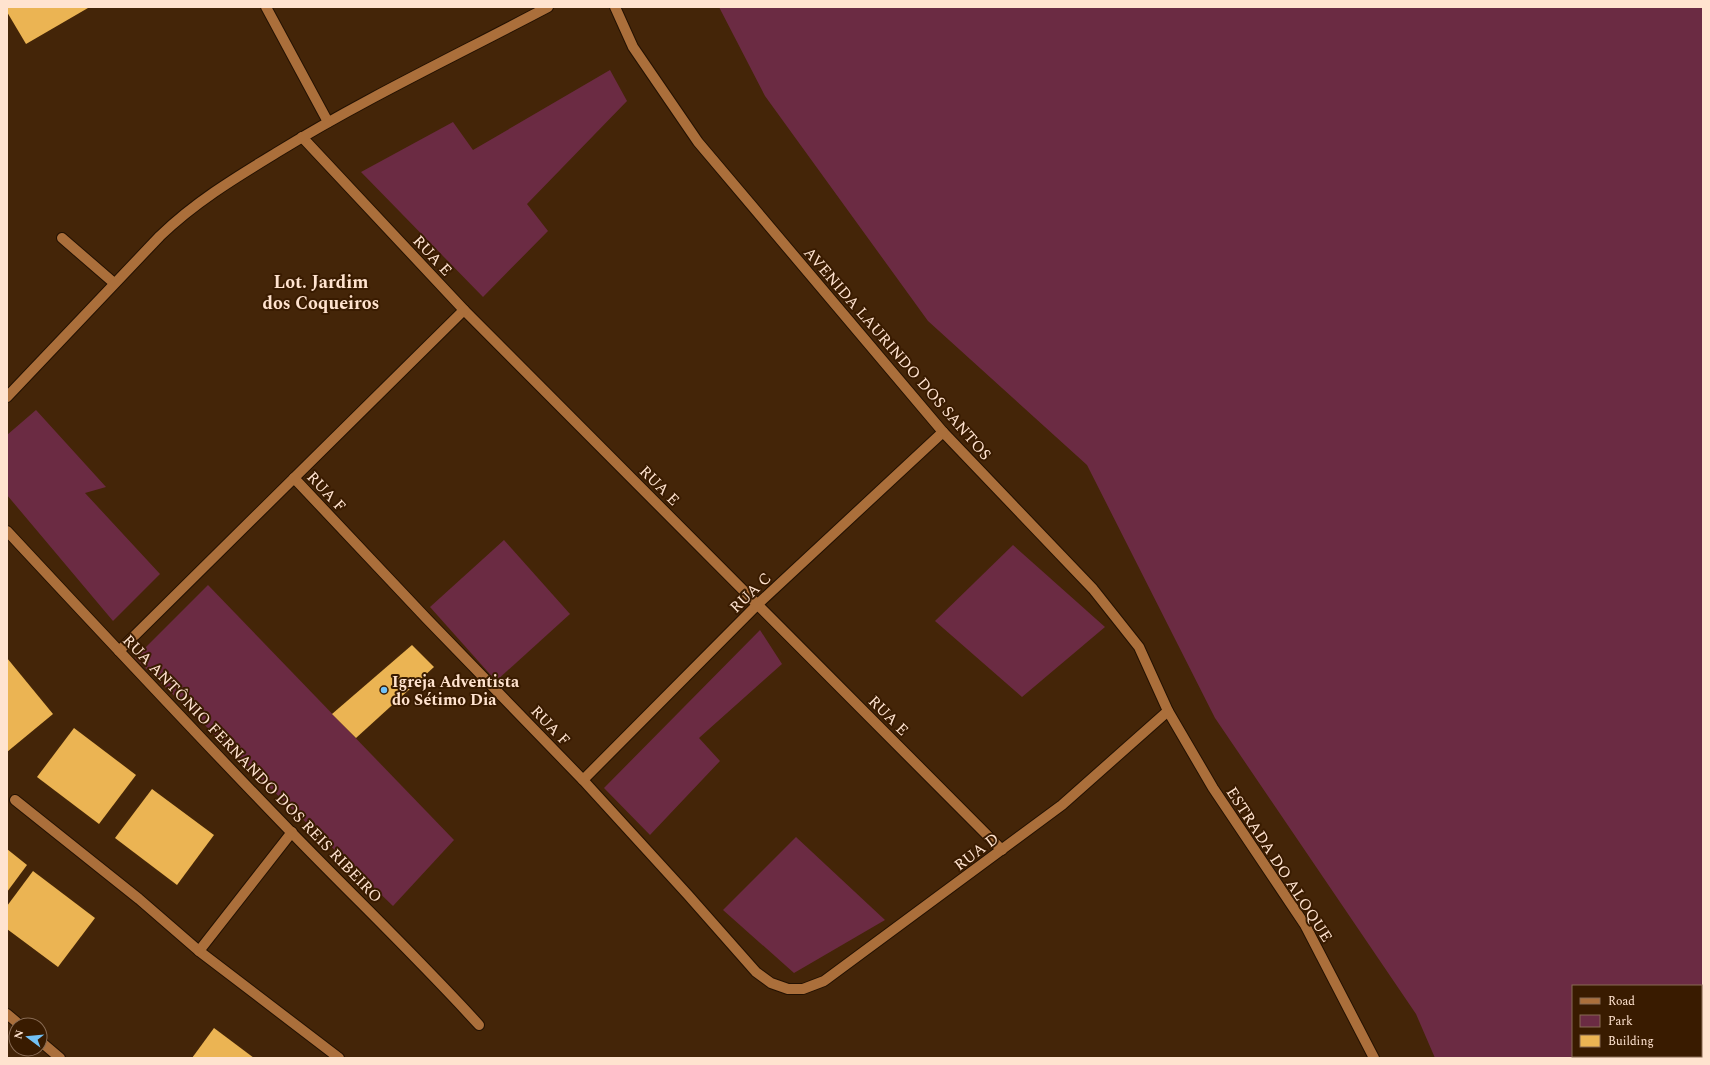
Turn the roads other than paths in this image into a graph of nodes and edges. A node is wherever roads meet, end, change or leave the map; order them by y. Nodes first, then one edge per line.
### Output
1 (266, 7) edge
2 (548, 7) edge
3 (615, 7) edge
4 (328, 122) junction
5 (302, 137) junction
6 (62, 238) dead end
7 (114, 283) junction
8 (464, 310) junction
9 (7, 397) edge
10 (943, 432) junction
11 (294, 478) junction
12 (7, 531) edge
13 (758, 604) junction
14 (119, 651) junction
15 (1168, 710) junction
16 (583, 780) junction
17 (15, 800) dead end
18 (292, 832) junction
19 (1002, 850) junction
20 (199, 951) junction
21 (788, 989) joint
22 (479, 1025) dead end
23 (339, 1058) edge
24 (1374, 1058) edge

1 - 4 street
2 - 4 street
3 - 10 street, AVENIDA LAURINDO DOS SANTOS
4 - 5 street
5 - 7 street
5 - 8 street, RUA E
6 - 7 street
7 - 9 street
8 - 11 street
8 - 13 street, RUA E
10 - 13 street, RUA C
10 - 15 street, AVENIDA LAURINDO DOS SANTOS
11 - 14 street
11 - 16 street, RUA F
12 - 14 street, RUA ANTÔNIO FERNANDO DOS REIS RIBEIRO
13 - 16 street, RUA C
13 - 19 street, RUA E
14 - 18 street, RUA ANTÔNIO FERNANDO DOS REIS RIBEIRO
15 - 19 street, RUA D
15 - 24 street, ESTRADA DO ALOQUE
16 - 21 street, RUA F
17 - 20 street
18 - 20 street
18 - 22 street, RUA ANTÔNIO FERNANDO DOS REIS RIBEIRO
19 - 21 street, RUA D
20 - 23 street

